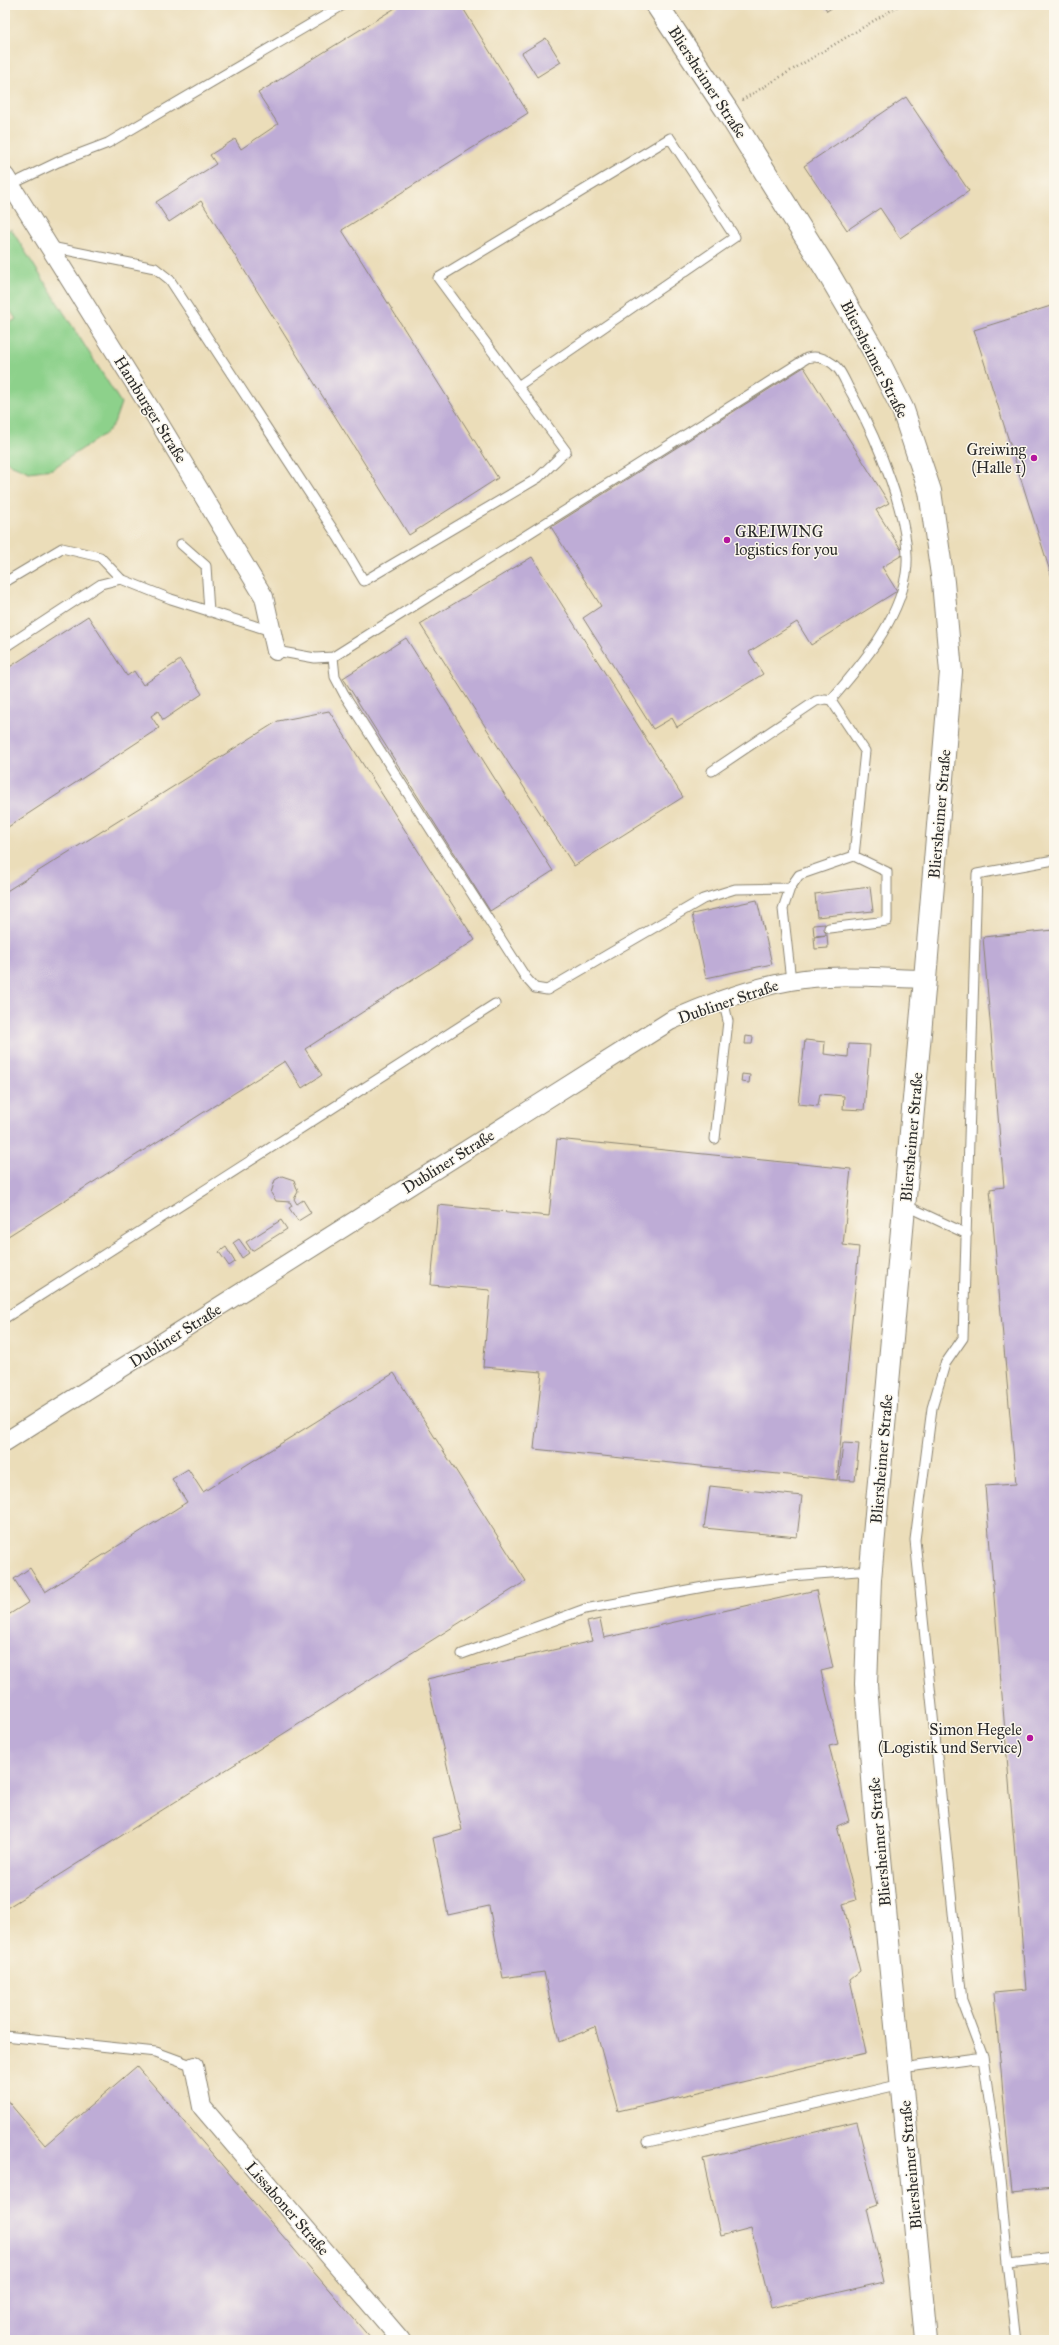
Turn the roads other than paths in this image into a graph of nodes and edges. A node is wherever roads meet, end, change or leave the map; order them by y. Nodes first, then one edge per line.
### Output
1 (342, 5) edge
2 (657, 5) edge
3 (8, 181) edge
4 (49, 247) junction
5 (518, 386) junction
6 (181, 544) dead end
7 (121, 579) junction
8 (5, 582) edge
9 (210, 612) junction
10 (271, 631) junction
11 (5, 647) edge
12 (276, 651) joint
13 (333, 657) junction
14 (831, 700) junction
15 (712, 771) dead end
16 (854, 856) junction
17 (1054, 860) edge
18 (790, 888) junction
19 (829, 928) dead end
20 (926, 979) junction
21 (791, 980) junction
22 (723, 1000) junction
23 (495, 1004) dead end
24 (715, 1139) dead end
25 (904, 1205) junction
26 (967, 1234) junction
27 (5, 1318) edge
28 (5, 1442) edge
29 (871, 1570) junction
30 (462, 1654) dead end
31 (5, 2036) edge
32 (983, 2057) junction
33 (194, 2066) joint
34 (901, 2076) junction
35 (648, 2142) dead end
36 (1054, 2258) edge
37 (1008, 2263) junction
38 (401, 2340) edge
39 (926, 2340) edge
40 (1017, 2340) edge

1 - 3 lane
2 - 20 street, Bliersheimer Straße
3 - 4 street, Hamburger Straße
4 - 5 lane
4 - 10 street, Hamburger Straße
5 - 5 lane
6 - 9 lane
7 - 8 lane
7 - 9 lane
7 - 11 lane
9 - 10 lane
10 - 12 street, Hamburger Straße
12 - 13 lane
13 - 14 lane
13 - 18 lane
14 - 15 lane
14 - 16 lane
16 - 18 lane
16 - 19 lane
17 - 26 lane
18 - 21 lane
20 - 21 street, Dubliner Straße
20 - 25 street, Bliersheimer Straße
21 - 22 street, Dubliner Straße
22 - 24 lane
22 - 28 street, Dubliner Straße
23 - 27 lane
25 - 26 lane
25 - 29 street, Bliersheimer Straße
26 - 32 lane
29 - 30 lane
29 - 34 street, Bliersheimer Straße
31 - 33 lane
32 - 34 lane
32 - 37 lane
33 - 38 street, Lissaboner Straße
34 - 35 lane
34 - 39 street, Bliersheimer Straße
36 - 37 lane
37 - 40 lane

